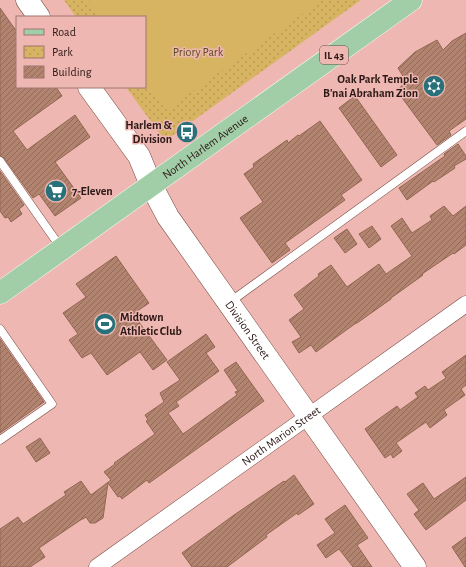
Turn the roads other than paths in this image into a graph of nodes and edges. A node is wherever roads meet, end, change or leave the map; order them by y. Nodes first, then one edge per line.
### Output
1 (27, 0) edge
2 (410, 0) edge
3 (38, 16) edge
4 (91, 88) edge
5 (466, 131) edge
6 (0, 161) edge
7 (151, 185) junction
8 (62, 249) junction
9 (0, 293) edge
10 (229, 303) junction
11 (466, 304) edge
12 (0, 329) edge
13 (308, 416) junction
14 (0, 440) edge
15 (97, 567) edge
16 (415, 567) edge

1 - 3 street
2 - 7 main road, North Harlem Avenue / IL 43
4 - 7 street, Division Street
5 - 10 lane
6 - 8 lane
7 - 8 main road, North Harlem Avenue / IL 43
7 - 10 street, Division Street
8 - 9 main road, North Harlem Avenue / IL 43
10 - 13 street, Division Street
11 - 13 street, North Marion Street
12 - 14 lane
13 - 15 street, North Marion Street
13 - 16 street, Division Street

